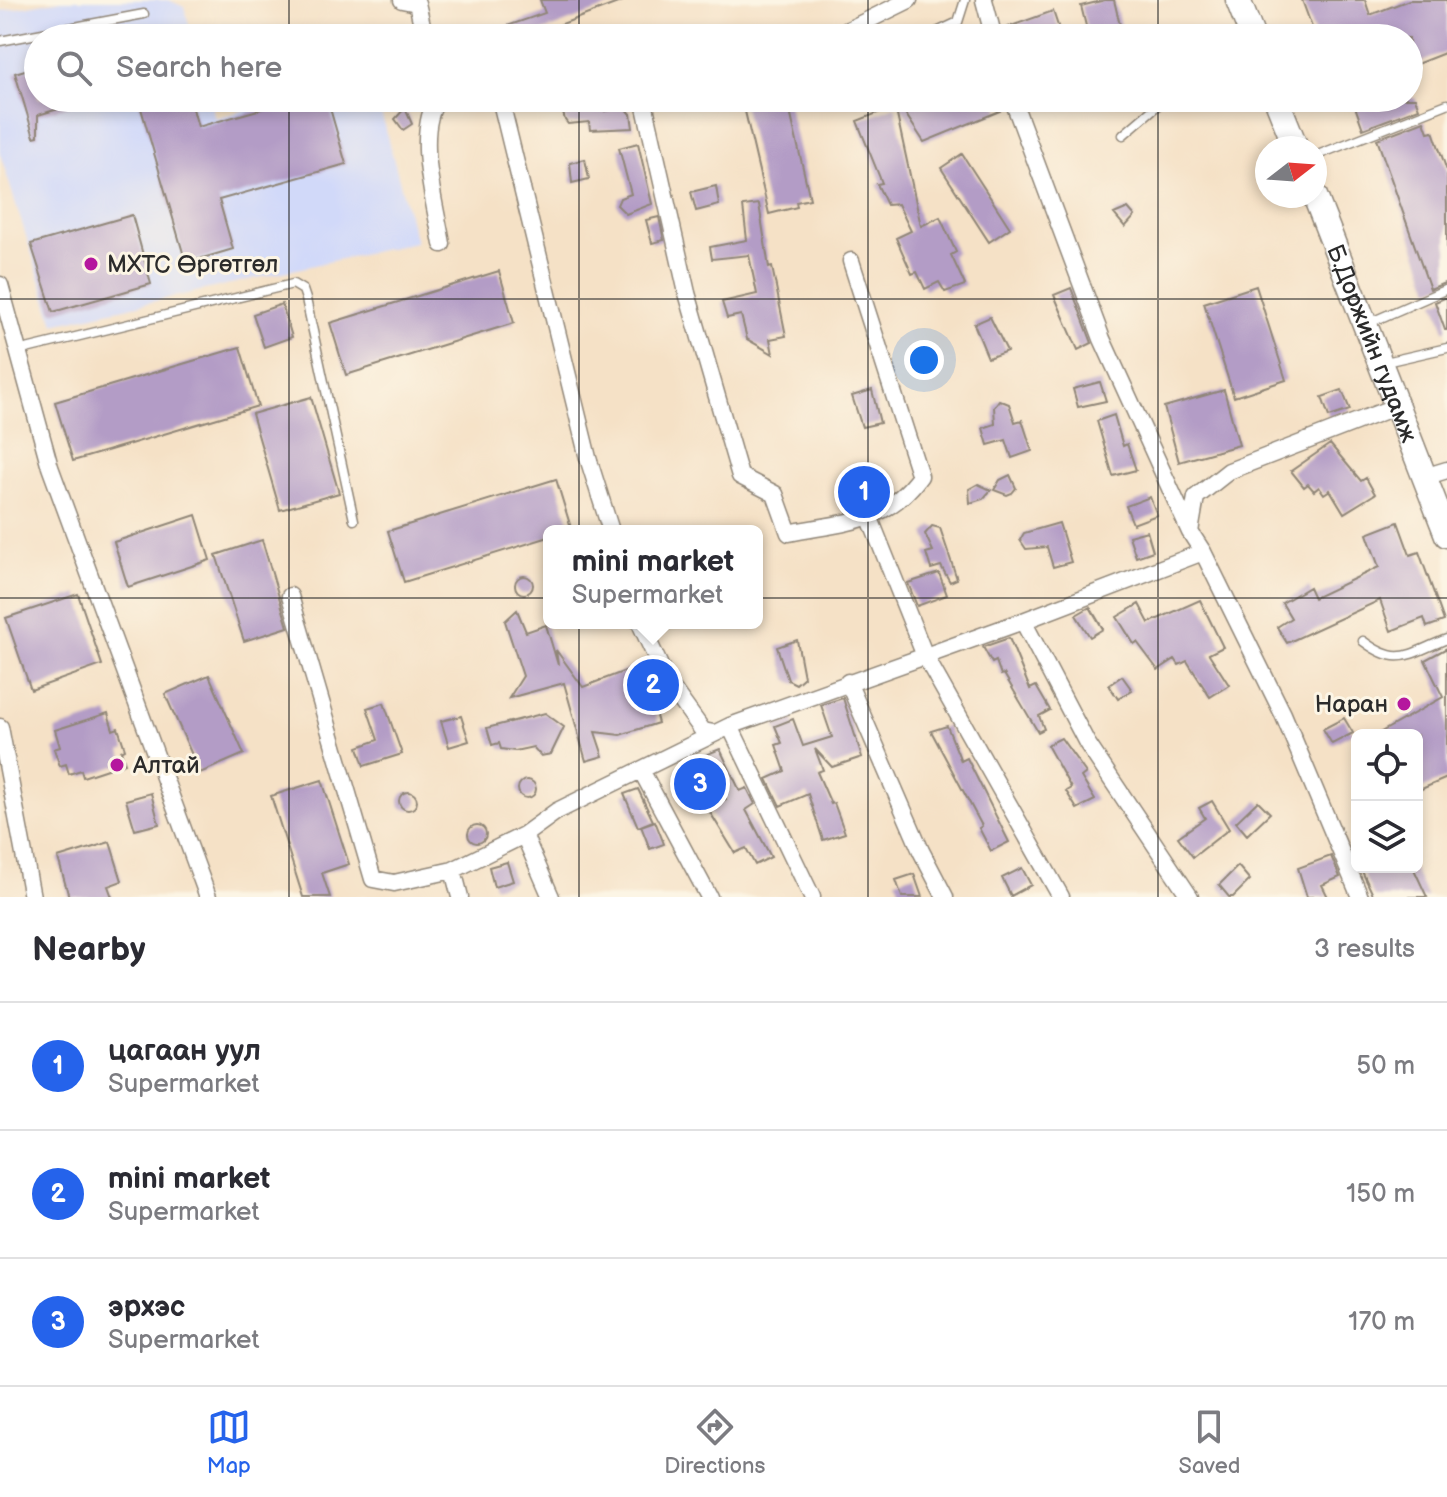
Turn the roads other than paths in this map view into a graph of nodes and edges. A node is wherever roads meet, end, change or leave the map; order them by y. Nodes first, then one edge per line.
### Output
1 (909, 0) edge
2 (965, 0) edge
3 (984, 0) edge
4 (1238, 0) edge
5 (411, 1) edge
6 (144, 14) dead end
7 (91, 24) edge
8 (420, 24) edge
9 (864, 24) edge
10 (954, 24) edge
11 (990, 24) edge
12 (1247, 24) edge
13 (24, 36) edge
14 (0, 41) edge
15 (1447, 104) edge
16 (431, 112) edge
17 (503, 112) edge
18 (646, 112) edge
19 (1017, 112) edge
20 (1150, 112) edge
21 (1282, 112) edge
22 (1123, 135) dead end
23 (1291, 136) edge
24 (1327, 151) edge
25 (1320, 208) edge
26 (442, 244) dead end
27 (851, 261) dead end
28 (0, 285) edge
29 (1447, 289) edge
30 (1365, 325) junction
31 (1447, 348) edge
32 (18, 351) junction
33 (1380, 363) junction
34 (1397, 406) junction
35 (1436, 474) edge
36 (869, 516) junction
37 (354, 520) dead end
38 (609, 525) edge
39 (1190, 532) junction
40 (1447, 535) edge
41 (1203, 552) junction
42 (290, 596) dead end
43 (1023, 621) junction
44 (643, 629) edge
45 (1447, 639) edge
46 (1363, 641) dead end
47 (925, 656) junction
48 (848, 682) junction
49 (730, 726) junction
50 (0, 727) edge
51 (714, 733) junction
52 (641, 770) junction
53 (524, 835) junction
54 (453, 870) junction
55 (32, 897) edge
56 (208, 897) edge
57 (460, 897) edge
58 (551, 897) edge
59 (709, 897) edge
60 (812, 897) edge
61 (945, 897) edge
62 (1061, 897) edge
63 (1190, 897) edge
64 (1360, 897) edge

1 - 9 street
2 - 10 lane
3 - 11 street
4 - 12 main road
5 - 8 street
6 - 7 lane
13 - 14 lane
15 - 24 lane
16 - 26 street
17 - 38 street
18 - 36 street
19 - 39 street
20 - 22 lane
21 - 23 main road
25 - 30 main road, Б.Доржийн гудамж
27 - 36 street
28 - 32 street
29 - 30 lane
30 - 33 main road, Б.Доржийн гудамж
31 - 33 lane
32 - 37 lane
32 - 56 street
33 - 34 main road, Б.Доржийн гудамж
34 - 35 main road, Б.Доржийн гудамж
34 - 39 street
35 - 40 main road, Б.Доржийн гудамж
36 - 47 street
39 - 41 street
41 - 43 street
41 - 64 street
42 - 54 street
43 - 47 street
43 - 63 street
44 - 51 street
45 - 46 lane
47 - 48 street
47 - 62 street
48 - 49 street
48 - 61 street
49 - 51 street
49 - 60 street
50 - 55 street
51 - 52 street
52 - 53 street
52 - 59 street
53 - 54 street
53 - 58 street
54 - 57 street

